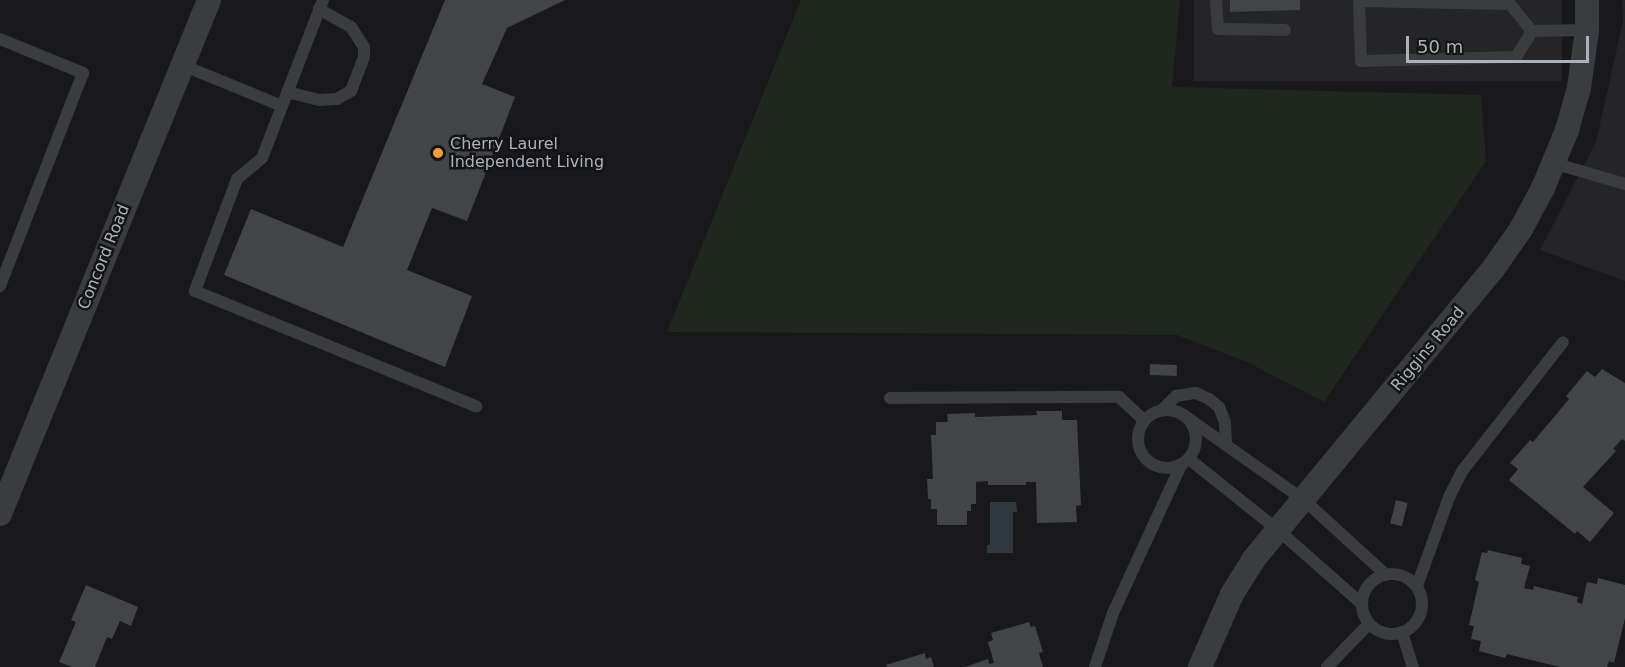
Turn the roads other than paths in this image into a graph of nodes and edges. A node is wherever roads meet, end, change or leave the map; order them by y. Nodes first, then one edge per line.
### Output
1 (208, 0) edge
2 (1216, 0) edge
3 (1359, 0) edge
4 (1587, 0) edge
5 (321, 4) edge
6 (1285, 30) dead end
7 (1587, 30) junction
8 (1532, 31) junction
9 (0, 39) edge
10 (182, 65) junction
11 (287, 92) junction
12 (282, 106) junction
13 (1553, 163) junction
14 (1625, 184) edge
15 (0, 286) edge
16 (1563, 342) dead end
17 (890, 398) dead end
18 (476, 406) dead end
19 (1162, 410) junction
20 (1182, 414) junction
21 (1144, 420) junction
22 (1226, 444) junction
23 (1185, 462) junction
24 (1304, 500) junction
25 (0, 514) edge
26 (1278, 530) junction
27 (1385, 574) junction
28 (1417, 586) junction
29 (1362, 604) junction
30 (1369, 624) junction
31 (1402, 632) junction
32 (1095, 667) edge
33 (1200, 667) edge
34 (1328, 667) edge
35 (1413, 667) edge

1 - 10 street, Concord Road
2 - 6 lane
3 - 8 lane
3 - 8 lane
4 - 7 street, Riggins Road
5 - 11 lane
5 - 11 lane
7 - 8 lane
7 - 13 street, Riggins Road
9 - 15 lane
10 - 12 lane
10 - 25 street, Concord Road
11 - 12 lane
12 - 18 lane
13 - 14 lane
13 - 24 street, Riggins Road
16 - 28 lane
17 - 21 lane
19 - 20 lane
19 - 21 lane
19 - 22 lane
20 - 22 lane
20 - 23 lane
21 - 23 lane
22 - 24 lane
23 - 26 lane
23 - 32 lane
24 - 26 street, Riggins Road
24 - 27 lane
26 - 29 lane
26 - 33 street, Riggins Road
27 - 28 lane
27 - 29 lane
28 - 31 lane
29 - 30 lane
30 - 31 lane
30 - 34 lane
31 - 35 lane

